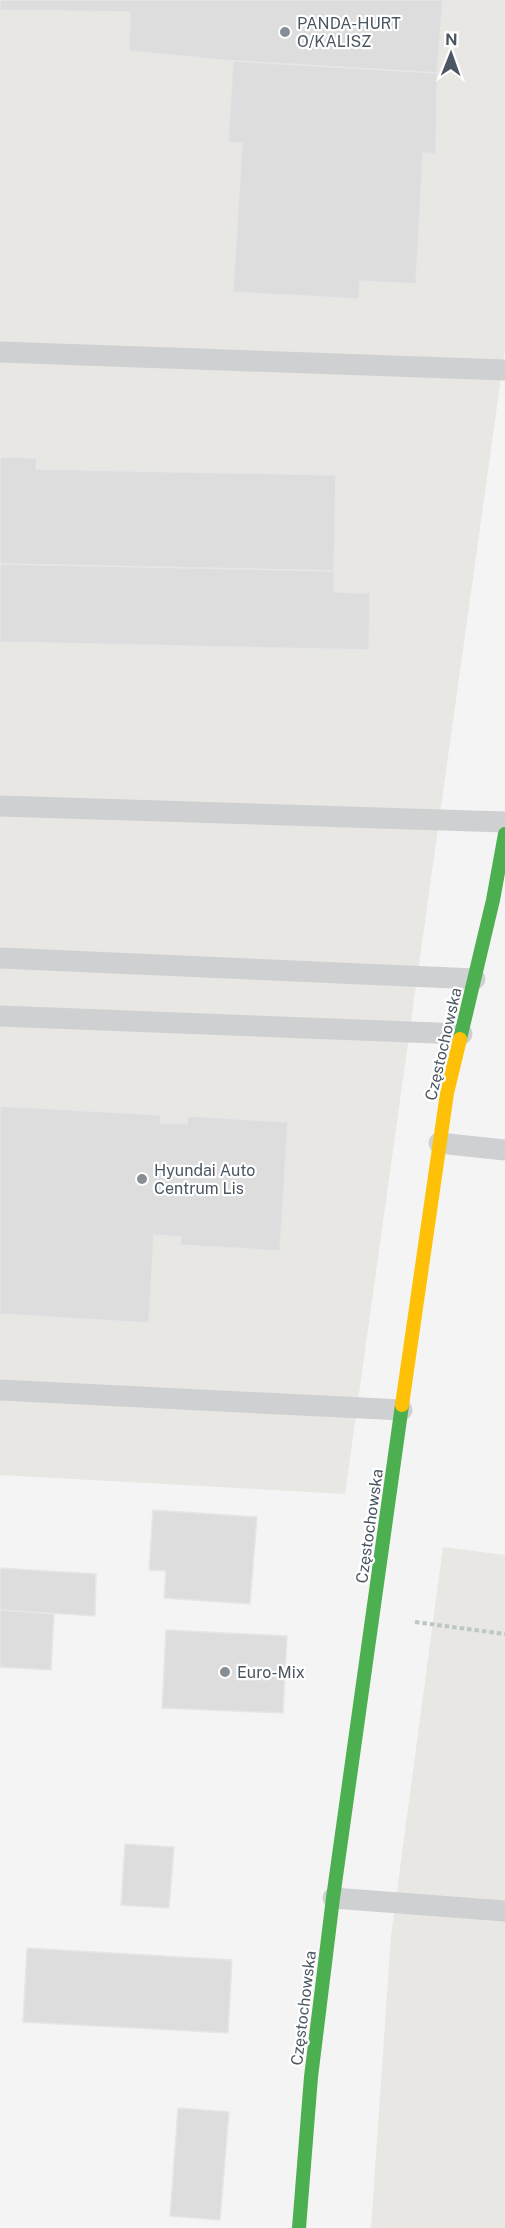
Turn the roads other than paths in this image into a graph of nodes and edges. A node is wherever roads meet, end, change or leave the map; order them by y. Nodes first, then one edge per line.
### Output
1 (0, 352) edge
2 (505, 370) edge
3 (0, 806) edge
4 (505, 822) edge
5 (505, 834) edge
6 (0, 958) edge
7 (475, 979) junction
8 (0, 1016) edge
9 (462, 1034) junction
10 (439, 1143) junction
11 (505, 1150) edge
12 (0, 1390) edge
13 (402, 1410) junction
14 (333, 1898) junction
15 (505, 1911) edge
16 (299, 2228) edge

1 - 2 lane
3 - 4 lane
5 - 7 main road, Częstochowska
6 - 7 lane
7 - 9 main road, Częstochowska
8 - 9 lane
9 - 10 main road, Częstochowska
10 - 11 lane
10 - 13 main road, Częstochowska
12 - 13 lane
13 - 14 main road, Częstochowska
14 - 15 lane
14 - 16 main road, Częstochowska

